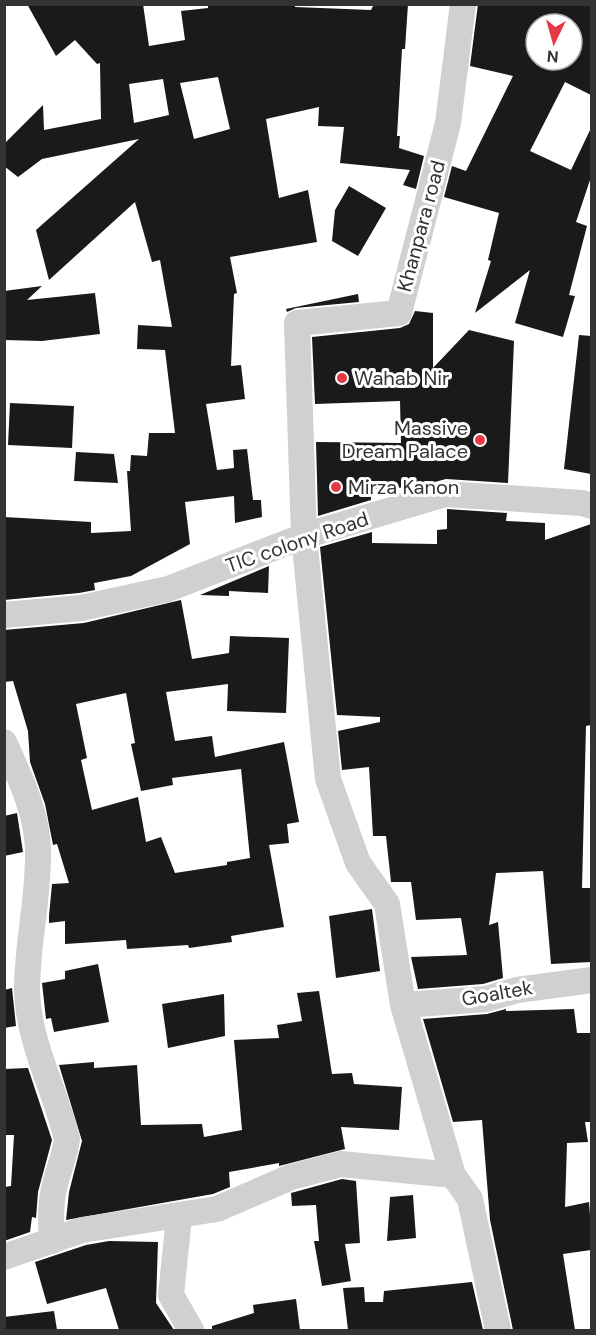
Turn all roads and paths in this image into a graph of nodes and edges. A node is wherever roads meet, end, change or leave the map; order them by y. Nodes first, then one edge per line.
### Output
1 (463, 4) edge
2 (591, 506) edge
3 (304, 536) junction
4 (4, 615) edge
5 (4, 742) edge
6 (591, 980) edge
7 (403, 1005) junction
8 (453, 1174) junction
9 (179, 1217) junction
10 (51, 1241) junction
11 (4, 1257) edge
12 (191, 1330) edge
13 (498, 1330) edge

1 - 3 street, Khanpara road
2 - 3 street, TIC colony Road
3 - 4 street, TIC colony Road
3 - 7 street
5 - 10 street
6 - 7 street, Goaltek
7 - 8 street
8 - 9 street
8 - 13 street
9 - 10 street
9 - 12 street
10 - 11 street

